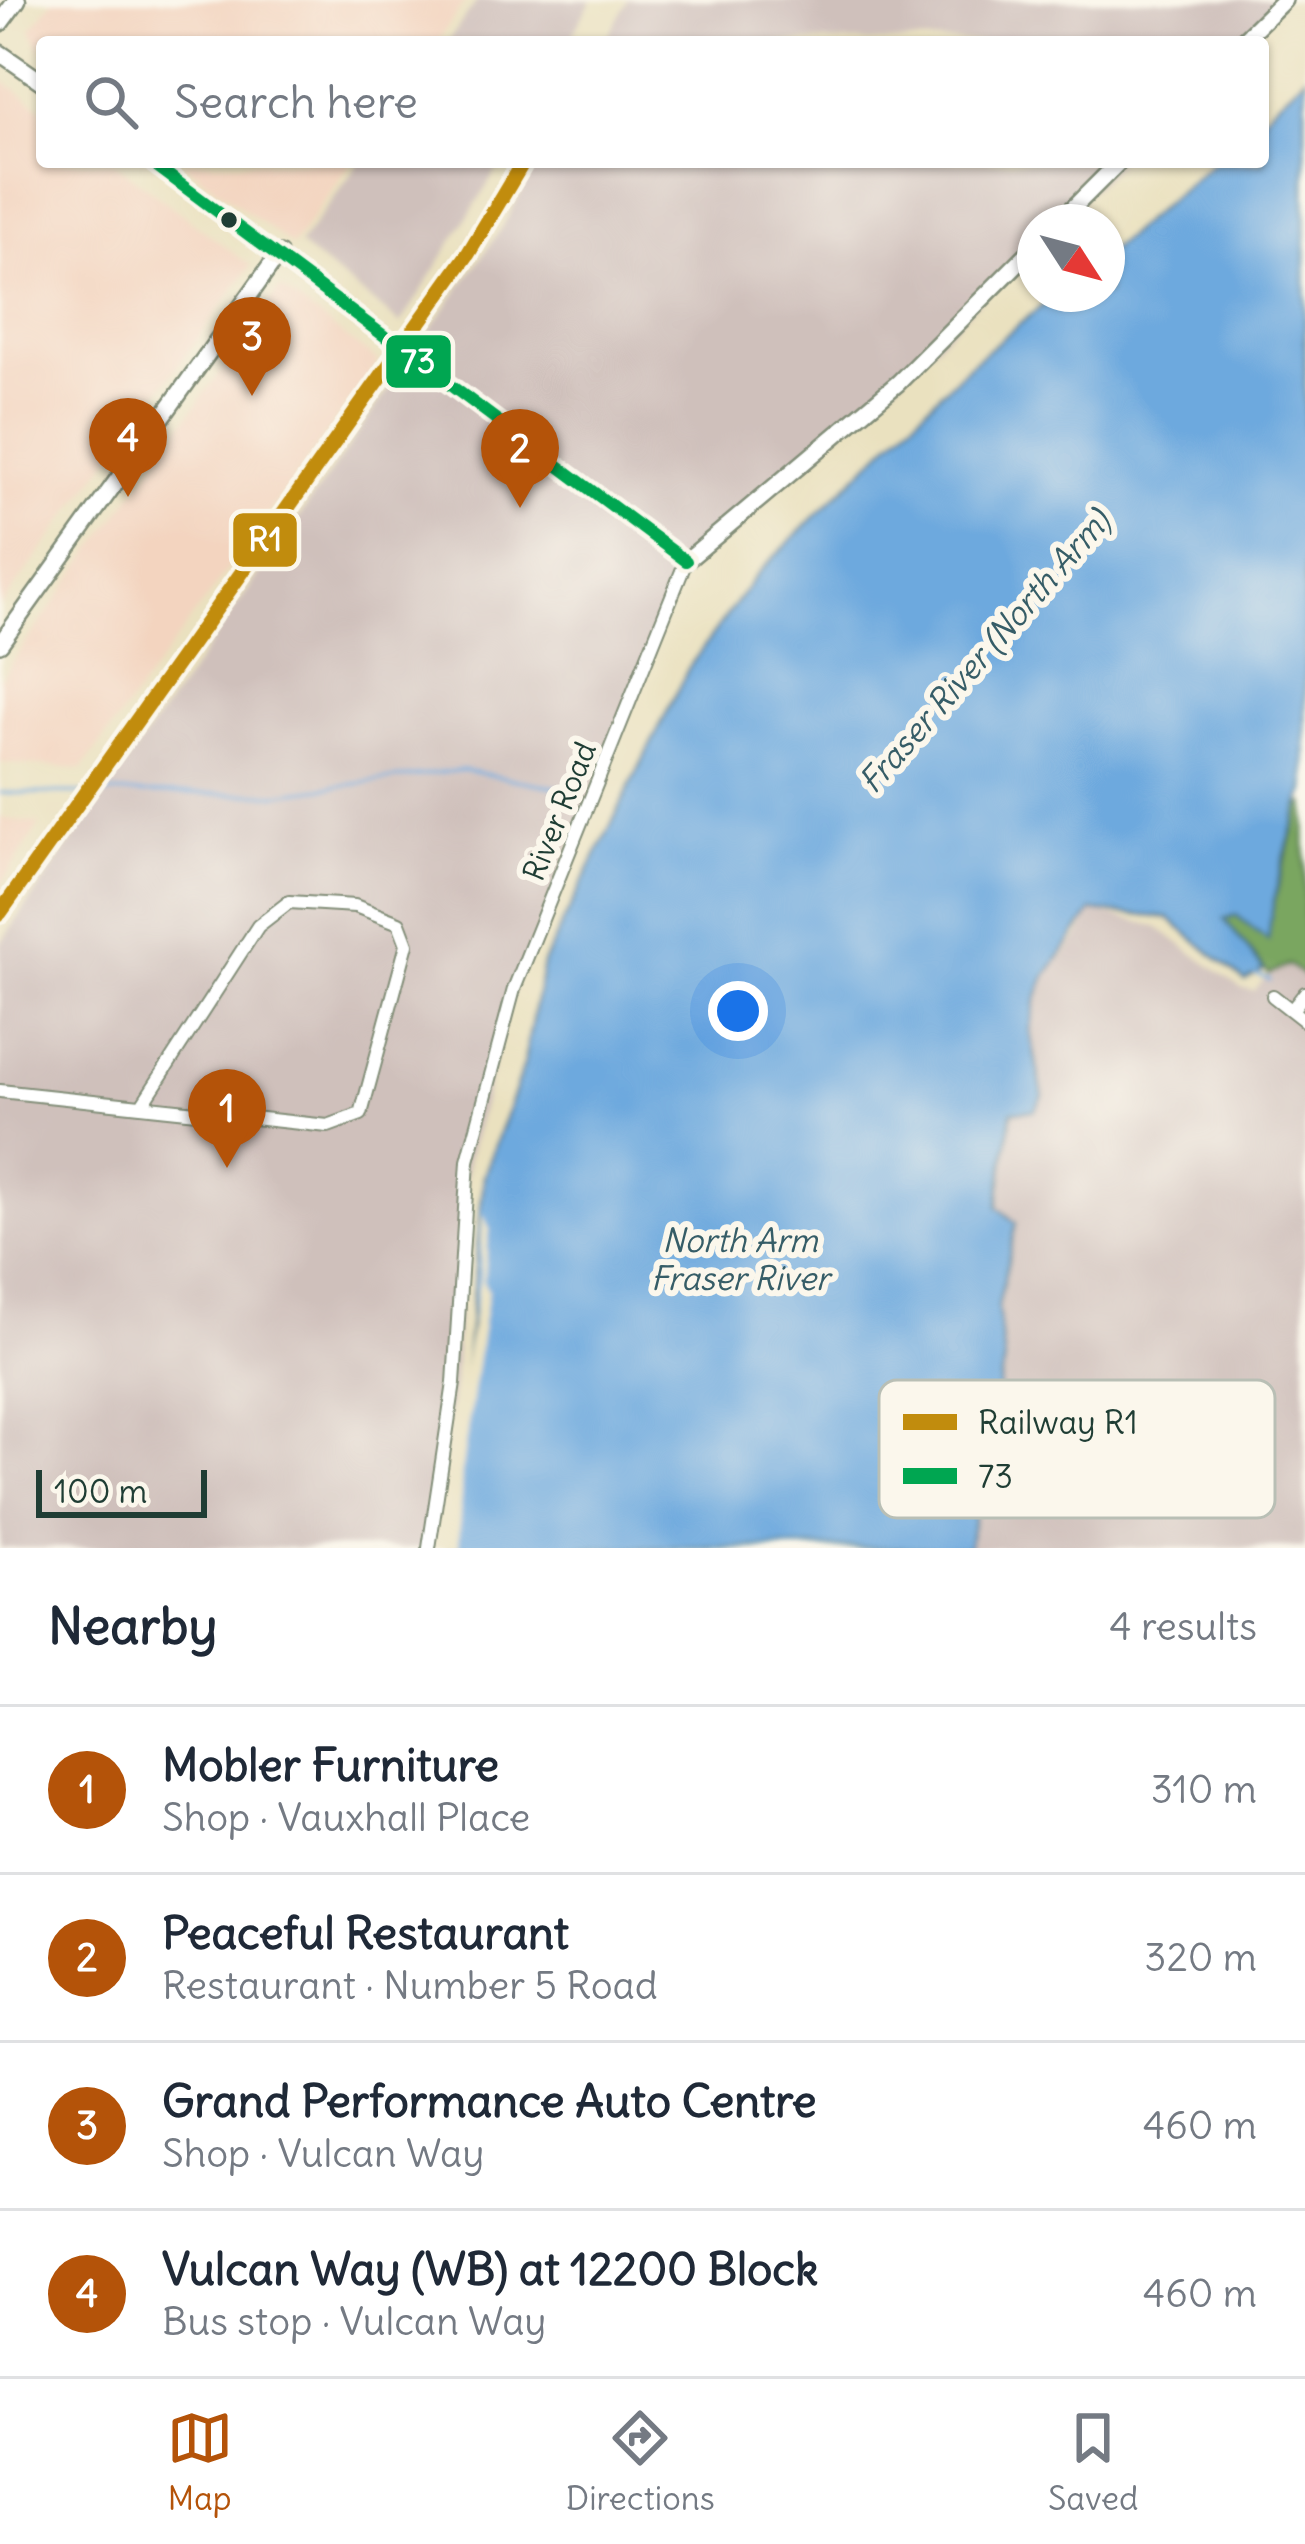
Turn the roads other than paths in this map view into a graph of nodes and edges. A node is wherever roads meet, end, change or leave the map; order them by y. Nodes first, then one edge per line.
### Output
1 (17, 0) edge
2 (1285, 0) edge
3 (0, 23) edge
4 (1247, 36) edge
5 (0, 53) edge
6 (36, 78) edge
7 (159, 168) edge
8 (1113, 168) edge
9 (1077, 204) edge
10 (279, 254) junction
11 (1017, 264) edge
12 (686, 561) junction
13 (0, 644) edge
14 (1305, 993) edge
15 (1274, 996) dead end
16 (1292, 1010) junction
17 (1305, 1021) edge
18 (0, 1091) edge
19 (142, 1105) junction
20 (430, 1548) edge

1 - 3 main road
2 - 4 street
5 - 6 street
7 - 10 street
8 - 9 street
10 - 12 street
10 - 13 street
11 - 12 street, River Road
12 - 20 street, River Road
14 - 16 street
15 - 16 street
16 - 17 street
18 - 19 street
19 - 19 street

